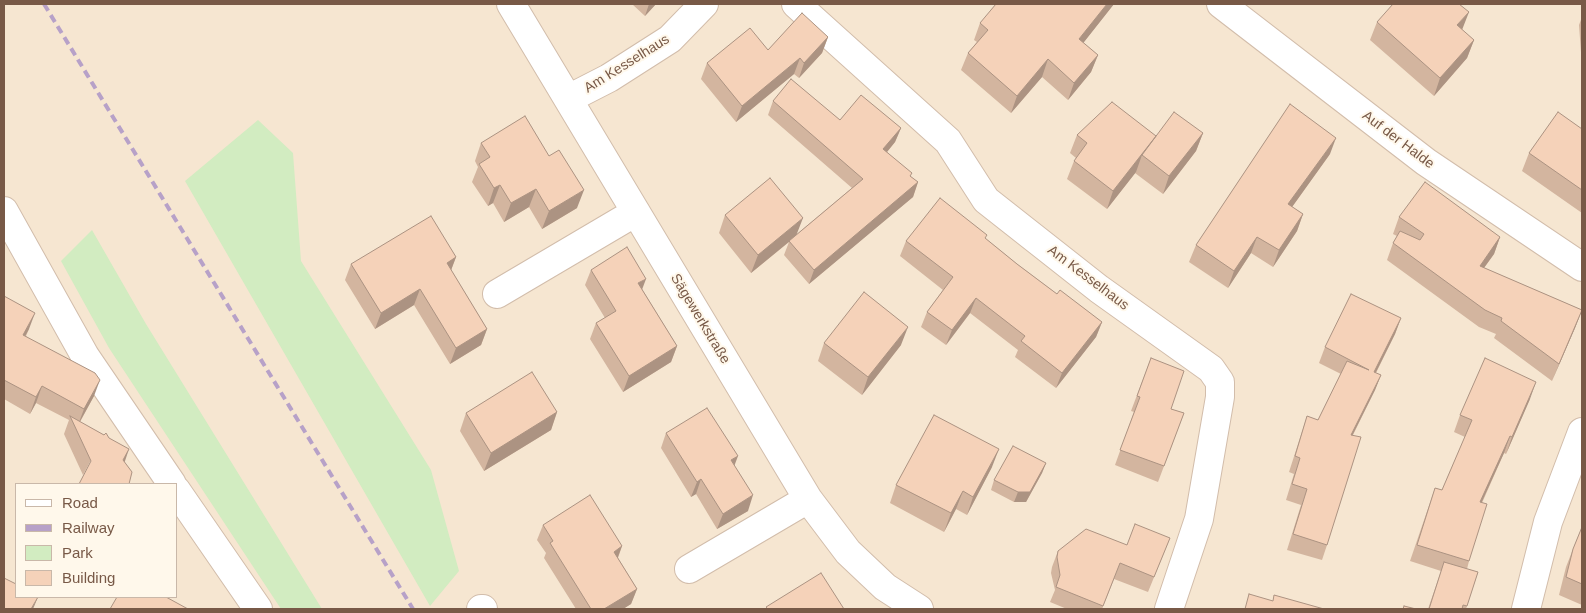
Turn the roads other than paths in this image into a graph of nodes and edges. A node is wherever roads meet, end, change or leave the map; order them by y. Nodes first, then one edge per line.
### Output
1 (511, 4) edge
2 (704, 4) edge
3 (796, 4) edge
4 (1221, 4) edge
5 (568, 99) junction
6 (4, 211) edge
7 (636, 212) junction
8 (1582, 267) edge
9 (497, 294) dead end
10 (1582, 432) edge
11 (171, 483) edge
12 (178, 493) edge
13 (808, 500) junction
14 (689, 569) dead end
15 (258, 609) edge
16 (919, 609) edge
17 (1169, 609) edge
18 (1526, 609) edge

1 - 5 street, Sägewerkstraße
2 - 5 street, Am Kesselhaus
3 - 17 street, Am Kesselhaus
4 - 8 street, Auf der Halde
5 - 7 street, Sägewerkstraße
6 - 11 street
7 - 9 street
7 - 13 street, Sägewerkstraße
10 - 18 street
12 - 15 street
13 - 14 street
13 - 16 street, Sägewerkstraße

